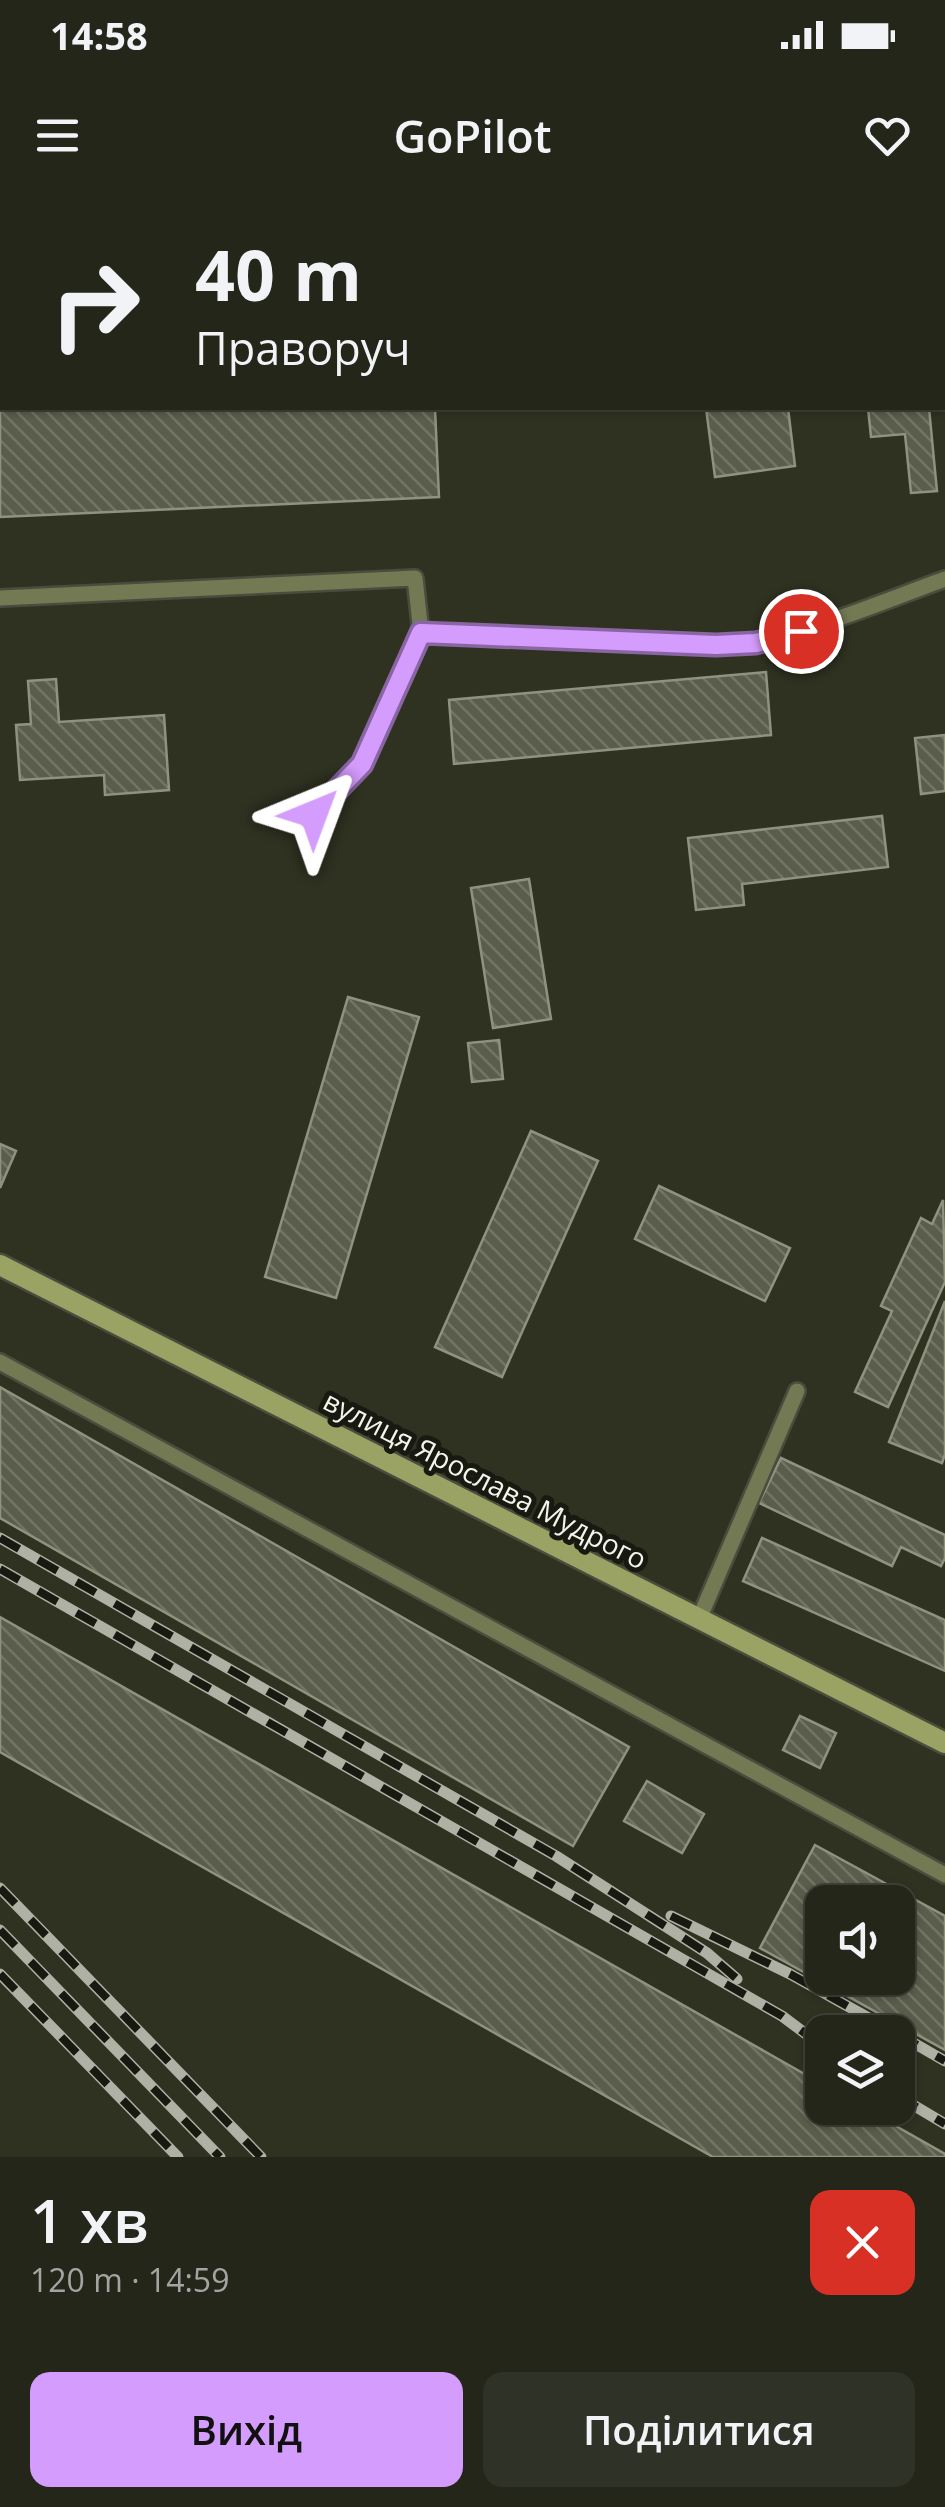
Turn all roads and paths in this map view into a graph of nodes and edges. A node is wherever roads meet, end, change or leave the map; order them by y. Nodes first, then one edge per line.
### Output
1 (945, 579) edge
2 (0, 598) edge
3 (421, 633) junction
4 (314, 814) dead end
5 (0, 1265) edge
6 (0, 1362) edge
7 (797, 1390) dead end
8 (700, 1619) junction
9 (945, 1743) edge
10 (945, 1874) edge

1 - 3 lane
2 - 3 lane
3 - 4 lane
5 - 8 street, вулиця Ярослава Мудрого
6 - 10 lane
7 - 8 lane
8 - 9 street, вулиця Ярослава Мудрого

